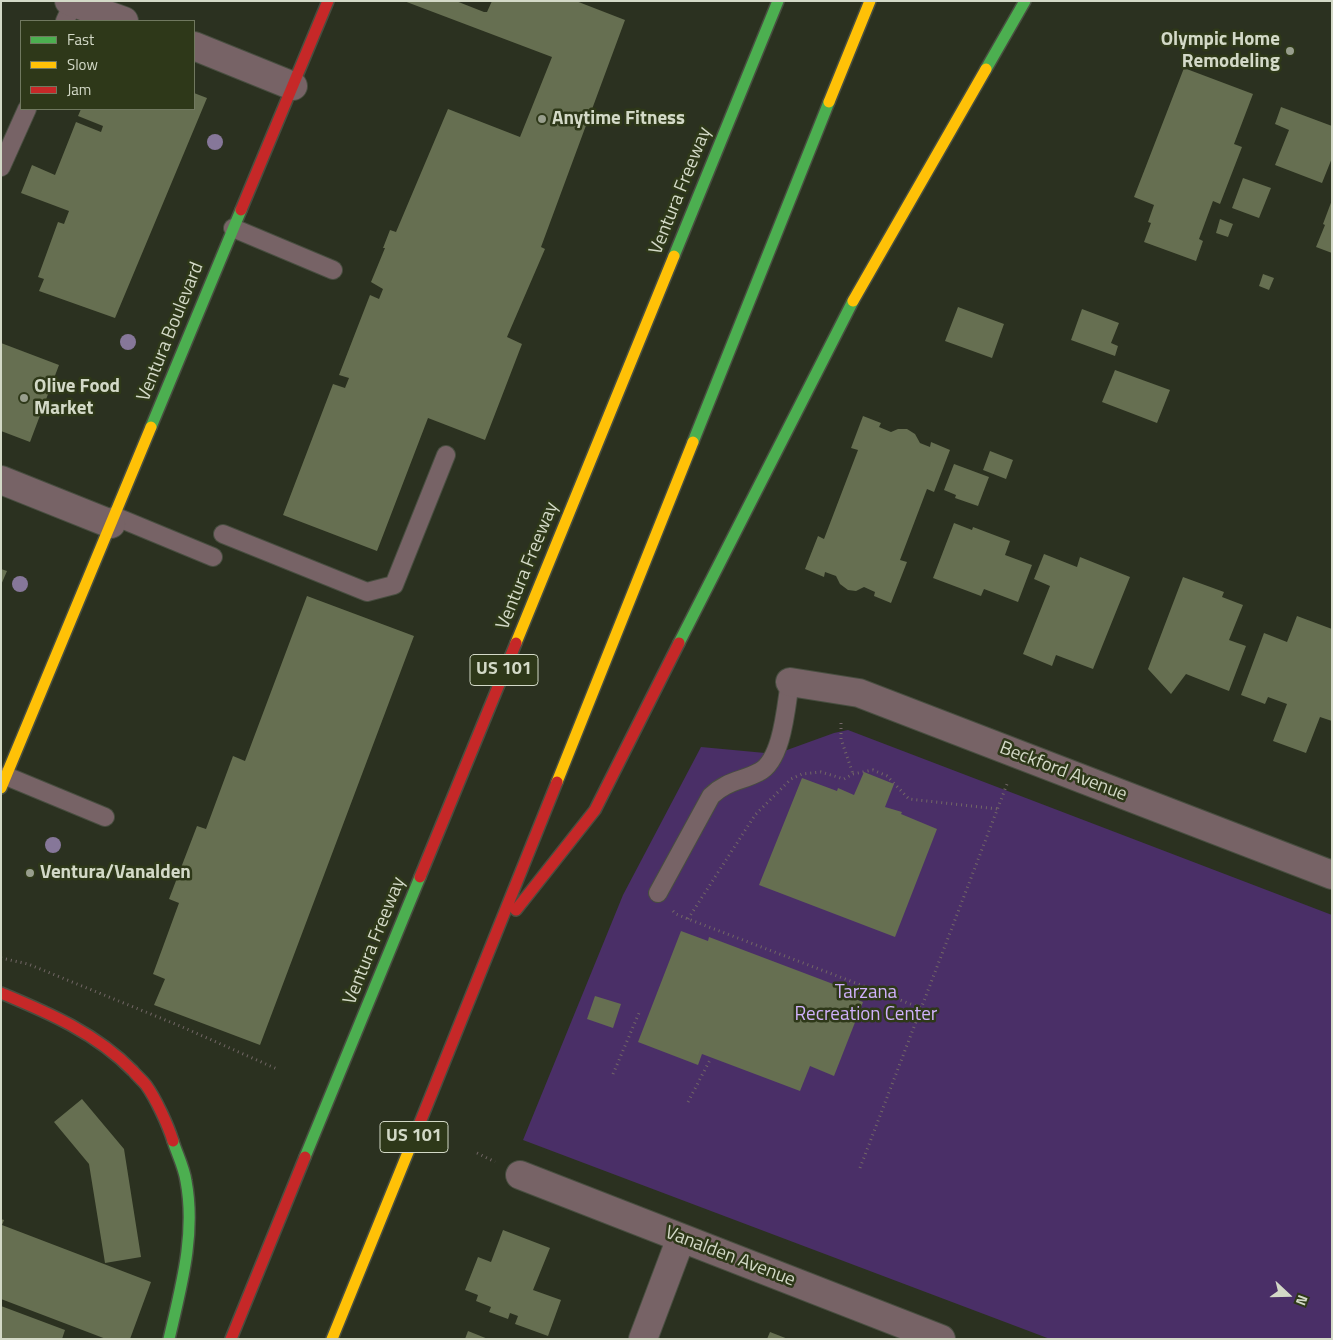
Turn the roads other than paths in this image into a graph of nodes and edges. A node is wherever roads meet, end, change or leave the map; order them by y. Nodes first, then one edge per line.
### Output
1 (328, 1) edge
2 (778, 1) edge
3 (870, 1) edge
4 (1025, 1) edge
5 (71, 7) edge
6 (120, 20) edge
7 (195, 46) edge
8 (293, 86) junction
9 (27, 110) edge
10 (1, 168) edge
11 (233, 228) junction
12 (333, 270) dead end
13 (446, 455) dead end
14 (1, 480) edge
15 (112, 520) junction
16 (223, 534) dead end
17 (213, 557) dead end
18 (790, 682) joint
19 (8, 753) edge
20 (4, 782) edge
21 (105, 817) dead end
22 (1332, 876) edge
23 (658, 893) road end
24 (496, 934) junction
25 (1, 993) edge
26 (520, 1175) dead end
27 (681, 1238) junction
28 (169, 1339) edge
29 (231, 1339) edge
30 (332, 1339) edge
31 (643, 1339) edge
32 (941, 1339) edge

1 - 8 main road, Ventura Boulevard
2 - 29 main road, Ventura Freeway / US 101
3 - 24 main road, US 101
4 - 24 main road
5 - 6 street
7 - 8 street
8 - 11 main road, Ventura Boulevard
9 - 10 lane
11 - 12 lane
11 - 15 main road, Ventura Boulevard
13 - 16 lane
14 - 15 street
15 - 17 lane
15 - 19 main road, Ventura Boulevard
18 - 22 street, Beckford Avenue
18 - 23 lane
19 - 20 main road, Ventura Boulevard
20 - 21 lane
24 - 30 main road, US 101
25 - 28 main road
26 - 27 street, Vanalden Avenue
27 - 31 street
27 - 32 street, Vanalden Avenue

